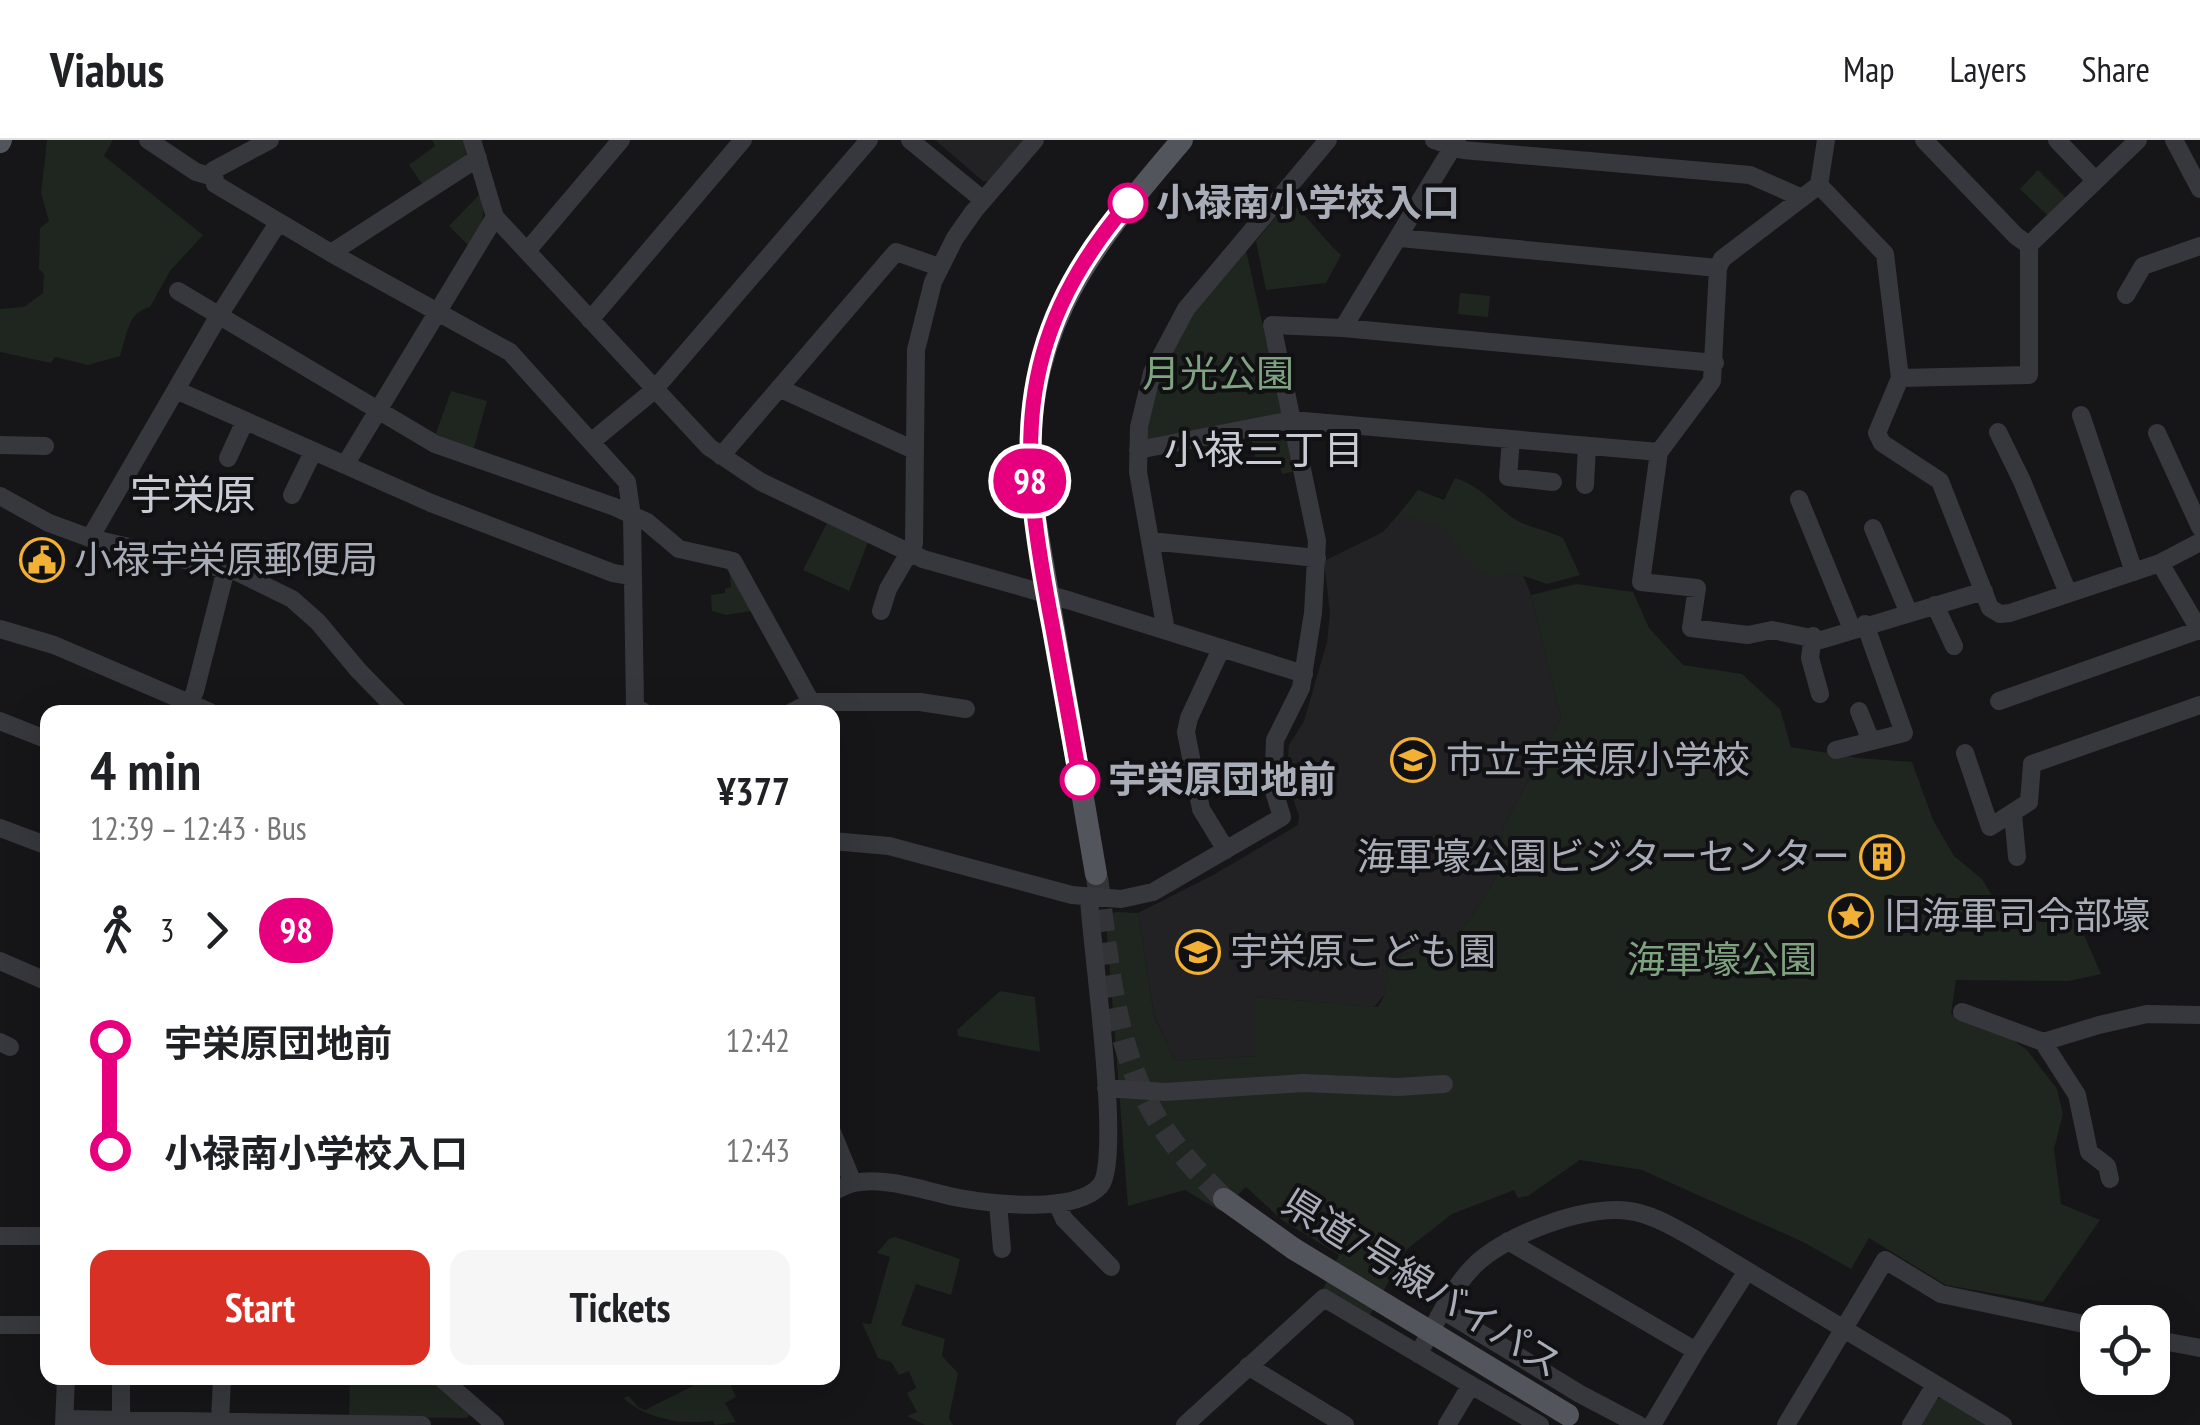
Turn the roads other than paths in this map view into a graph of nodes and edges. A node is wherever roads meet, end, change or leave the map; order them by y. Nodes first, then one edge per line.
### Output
1 (148, 140) edge
2 (270, 140) edge
3 (620, 140) edge
4 (743, 140) edge
5 (869, 140) edge
6 (910, 140) edge
7 (1034, 140) edge
8 (1182, 140) edge
9 (1328, 140) edge
10 (1826, 140) edge
11 (1924, 140) edge
12 (2057, 140) edge
13 (2138, 140) edge
14 (2174, 140) edge
15 (1448, 142) edge
16 (475, 149) edge
17 (214, 178) junction
18 (2095, 180) junction
19 (1819, 185) junction
20 (2200, 189) edge
21 (1802, 198) junction
22 (983, 200) junction
23 (495, 217) junction
24 (278, 223) junction
25 (1400, 238) junction
26 (2029, 244) junction
27 (2200, 246) edge
28 (527, 251) junction
29 (330, 254) junction
30 (939, 267) junction
31 (1718, 268) junction
32 (178, 292) dead end
33 (2126, 294) dead end
34 (436, 311) junction
35 (218, 317) junction
36 (590, 320) junction
37 (1344, 328) junction
38 (1715, 363) junction
39 (1900, 378) junction
40 (779, 388) junction
41 (176, 390) junction
42 (653, 390) junction
43 (378, 412) junction
44 (2082, 415) dead end
45 (1292, 420) junction
46 (245, 422) junction
47 (1998, 432) dead end
48 (2157, 433) dead end
49 (1511, 440) junction
50 (591, 442) junction
51 (0, 444) edge
52 (46, 446) dead end
53 (1587, 446) junction
54 (914, 450) junction
55 (1138, 450) junction
56 (313, 452) junction
57 (1659, 452) junction
58 (721, 456) junction
59 (228, 458) dead end
60 (344, 466) junction
61 (1553, 482) dead end
62 (1584, 485) dead end
63 (292, 495) dead end
64 (0, 496) edge
65 (1799, 499) dead end
66 (632, 516) junction
67 (2200, 527) edge
68 (1873, 528) dead end
69 (90, 538) junction
70 (1150, 541) junction
71 (2198, 548) edge
72 (908, 554) junction
73 (1317, 558) junction
74 (2160, 563) junction
75 (226, 569) junction
76 (2134, 572) junction
77 (631, 576) junction
78 (1984, 590) junction
79 (1046, 594) junction
80 (2068, 594) junction
81 (1935, 605) junction
82 (881, 612) dead end
83 (1908, 612) junction
84 (1859, 627) junction
85 (0, 629) edge
86 (2200, 630) edge
87 (1166, 631) junction
88 (1813, 636) junction
89 (1954, 646) dead end
90 (1221, 649) junction
91 (1304, 674) junction
92 (1820, 694) dead end
93 (1999, 700) dead end
94 (812, 702) junction
95 (182, 705) edge
96 (189, 705) edge
97 (392, 705) edge
98 (635, 705) edge
99 (806, 705) edge
100 (2200, 705) edge
101 (966, 709) dead end
102 (1860, 712) dead end
103 (0, 721) edge
104 (40, 737) edge
105 (1871, 741) junction
106 (1836, 750) dead end
107 (1965, 753) dead end
108 (2013, 814) junction
109 (0, 828) edge
110 (840, 842) edge
111 (40, 843) edge
112 (1226, 850) junction
113 (2017, 857) dead end
114 (1096, 874) tunnel mouth
115 (1089, 898) junction
116 (0, 961) edge
117 (40, 978) edge
118 (1962, 1012) dead end
119 (2200, 1014) edge
120 (2044, 1042) junction
121 (1434, 1083) dead end
122 (1116, 1088) junction
123 (840, 1151) edge
124 (2110, 1179) dead end
125 (853, 1182) junction
126 (840, 1188) edge
127 (1224, 1198) tunnel mouth
128 (1057, 1203) junction
129 (998, 1204) junction
130 (0, 1236) edge
131 (40, 1236) edge
132 (1508, 1241) junction
133 (1002, 1249) dead end
134 (1110, 1267) dead end
135 (1746, 1271) junction
136 (1444, 1312) junction
137 (2080, 1323) edge
138 (0, 1324) edge
139 (40, 1325) edge
140 (1844, 1330) junction
141 (2170, 1342) edge
142 (2200, 1348) edge
143 (1696, 1351) junction
144 (1418, 1354) junction
145 (1248, 1366) junction
146 (66, 1385) edge
147 (121, 1385) edge
148 (222, 1385) edge
149 (449, 1385) edge
150 (1472, 1385) junction
151 (1935, 1386) junction
152 (121, 1419) junction
153 (1576, 1420) edge
154 (220, 1421) junction
155 (64, 1422) edge
156 (1335, 1423) edge
157 (344, 1424) edge
158 (422, 1425) edge
159 (495, 1425) edge
160 (1185, 1425) edge
161 (1447, 1425) edge
162 (1540, 1425) edge
163 (1640, 1425) edge
164 (1652, 1425) edge
165 (1786, 1425) edge
166 (1910, 1425) edge
167 (2003, 1425) edge

1 - 17 street
2 - 17 street
3 - 28 street
4 - 36 street
5 - 42 street
6 - 22 street
7 - 22 street
8 - 79 main road
9 - 55 street
10 - 19 street
11 - 26 street
12 - 18 street
13 - 18 street
14 - 20 street
15 - 21 street
15 - 25 street
16 - 23 street
16 - 29 street
17 - 24 street
18 - 26 street
19 - 21 street
19 - 39 street
21 - 31 street
22 - 30 street
23 - 28 street
23 - 34 street
24 - 29 street
24 - 35 street
25 - 31 street
25 - 37 street
26 - 39 street
27 - 33 street
28 - 36 street
29 - 34 street
30 - 40 street
30 - 54 street
31 - 38 street
32 - 35 street
34 - 43 street
34 - 50 street
35 - 41 street
35 - 43 street
36 - 42 street
37 - 38 street
37 - 45 street
38 - 57 street
39 - 78 street
40 - 54 street
40 - 58 street
41 - 46 street
41 - 69 street
42 - 50 street
42 - 58 street
43 - 60 street
43 - 66 street
44 - 76 street
45 - 49 street
45 - 55 street
45 - 73 street
46 - 56 street
46 - 59 street
47 - 80 street
48 - 67 street
49 - 53 street
49 - 61 street
50 - 66 street
51 - 52 street
53 - 57 street
53 - 62 street
54 - 72 street
55 - 70 street
56 - 60 street
56 - 63 street
57 - 88 street
58 - 72 street
60 - 77 street
64 - 69 street
65 - 84 street
66 - 77 street
66 - 94 street
68 - 83 street
69 - 75 street
70 - 73 street
70 - 87 street
71 - 74 street
72 - 79 street
72 - 82 street
73 - 91 street
74 - 76 street
74 - 86 street
75 - 96 street
75 - 97 street
76 - 80 street
77 - 98 street
78 - 80 street
78 - 81 street
79 - 87 street
79 - 114 main road
81 - 83 street
81 - 89 street
83 - 84 street
84 - 88 street
84 - 105 street
85 - 95 street
86 - 93 street
87 - 90 street
88 - 92 street
90 - 91 street
90 - 112 street
91 - 112 street
94 - 99 street
94 - 101 street
100 - 108 street
102 - 105 street
103 - 104 street
105 - 106 street
107 - 108 street
108 - 113 street
109 - 111 street
110 - 115 street
112 - 115 street
115 - 122 street
116 - 117 street
118 - 120 street
119 - 120 street
120 - 124 street
121 - 122 street
122 - 128 street
123 - 125 street
125 - 126 street
125 - 129 street
127 - 153 main road, 県道7号線バイパス, bridge
128 - 129 street
128 - 134 street
129 - 133 street
130 - 131 street
132 - 135 street
132 - 136 street
132 - 143 street
135 - 140 street
135 - 143 street
136 - 144 street
136 - 163 street
137 - 140 street
138 - 139 street
140 - 151 street
140 - 165 street
141 - 142 street
143 - 164 street
144 - 145 street
144 - 150 street
145 - 156 street
145 - 160 street
146 - 155 street
147 - 152 street
148 - 154 street
149 - 159 street
150 - 161 street
150 - 162 street
151 - 166 street
151 - 167 street
152 - 154 street
152 - 155 street
154 - 157 street
157 - 158 street

